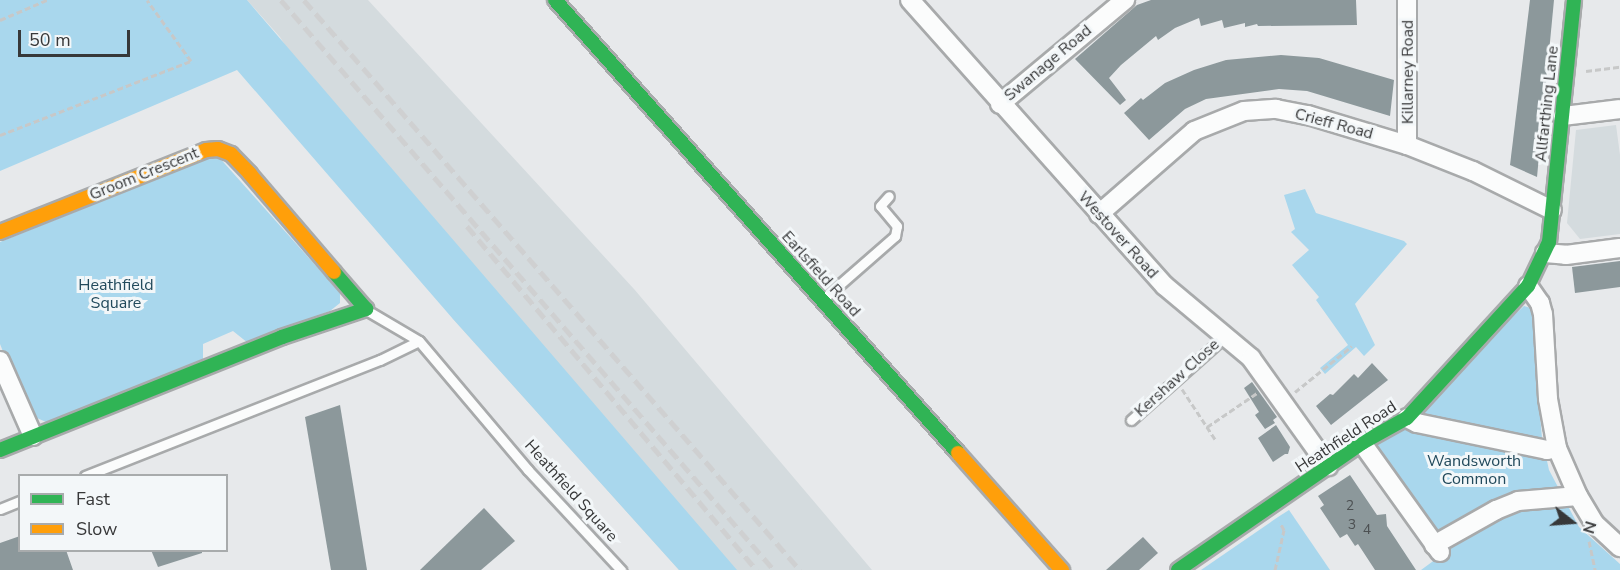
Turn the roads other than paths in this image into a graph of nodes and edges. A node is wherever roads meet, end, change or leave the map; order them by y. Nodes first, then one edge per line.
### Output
1 (555, 0) edge
2 (910, 0) edge
3 (1125, 0) edge
4 (1407, 0) edge
5 (1574, 0) edge
6 (1000, 104) junction
7 (1620, 109) edge
8 (1563, 116) junction
9 (1407, 145) junction
10 (890, 196) dead end
11 (1552, 210) junction
12 (1099, 214) junction
13 (0, 232) edge
14 (1620, 248) edge
15 (1545, 253) junction
16 (1528, 286) junction
17 (823, 299) junction
18 (366, 309) junction
19 (1224, 337) junction
20 (419, 341) junction
21 (0, 361) edge
22 (1407, 418) junction
23 (1131, 420) dead end
24 (33, 436) junction
25 (1362, 443) junction
26 (1557, 448) junction
27 (0, 450) edge
28 (1328, 466) junction
29 (90, 474) edge
30 (1578, 496) junction
31 (18, 502) edge
32 (0, 509) edge
33 (1620, 547) edge
34 (621, 570) edge
35 (1062, 570) edge
36 (1178, 570) edge

1 - 17 street, Earlsfield Road
2 - 6 street, Westover Road
3 - 6 street, Swanage Road
4 - 9 street, Killarney Road
5 - 8 street, Allfarthing Lane
6 - 12 street, Westover Road
7 - 8 street
8 - 11 street, Allfarthing Lane
9 - 11 street, Crieff Road
9 - 12 street, Crieff Road
10 - 17 lane
11 - 15 street, Heathfield Road
12 - 19 street, Westover Road
13 - 18 street, Groom Crescent
14 - 15 street
15 - 16 street, Heathfield Road
16 - 22 street, Heathfield Road
16 - 26 street
17 - 35 street, Earlsfield Road
18 - 20 lane, Heathfield Square
18 - 24 street
19 - 23 lane, Kershaw Close
19 - 28 street, Westover Road
20 - 29 lane
20 - 34 lane, Heathfield Square
21 - 24 street
22 - 25 street, Heathfield Road
22 - 26 street
24 - 27 street
25 - 28 street, Heathfield Road
25 - 30 street
26 - 30 street
28 - 36 street, Heathfield Road
30 - 33 street
31 - 32 lane

